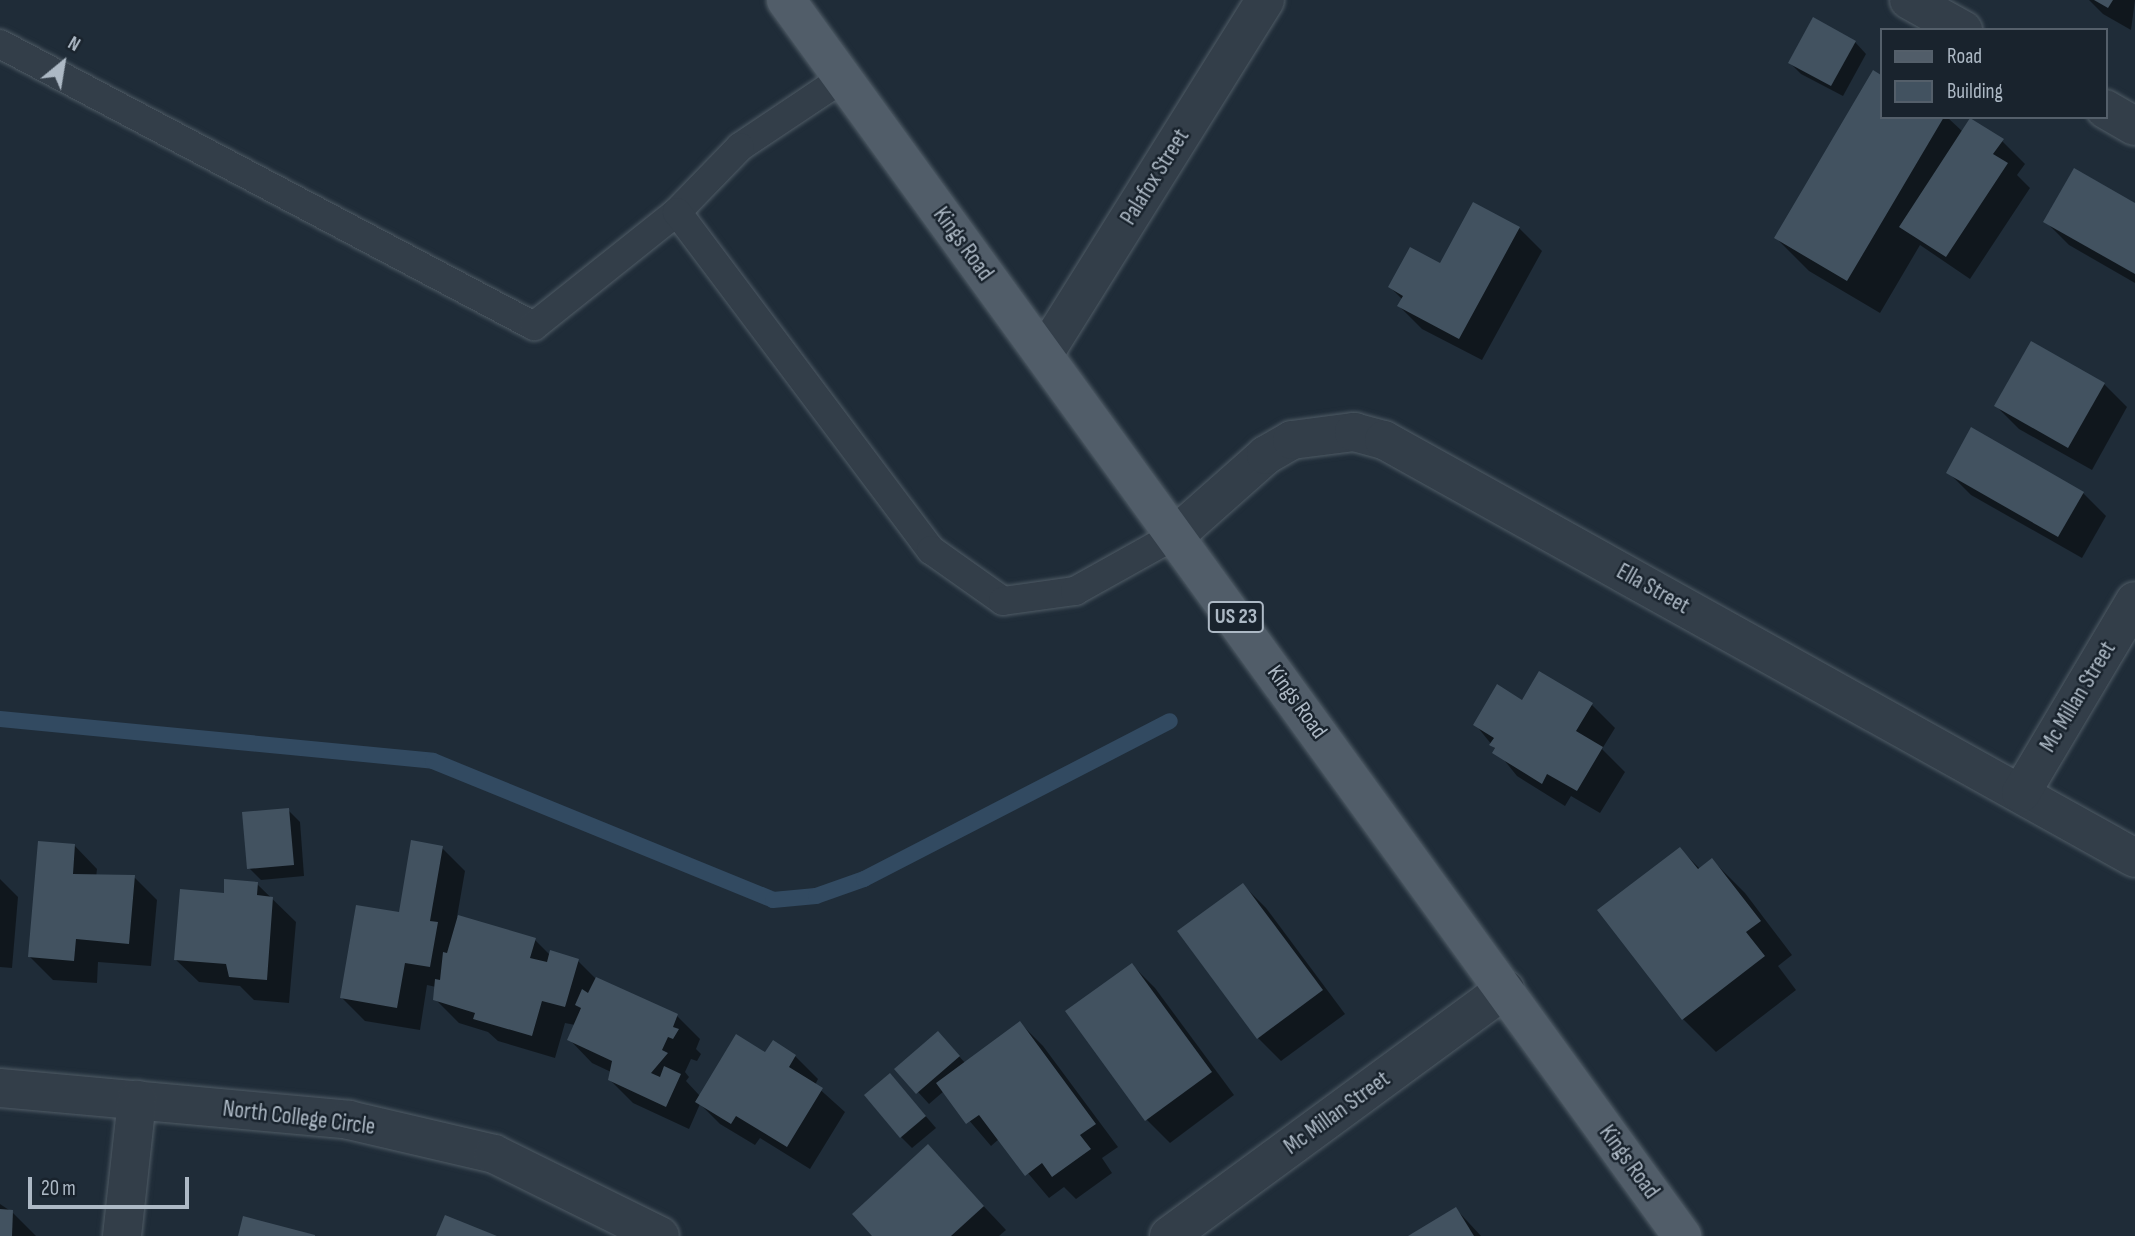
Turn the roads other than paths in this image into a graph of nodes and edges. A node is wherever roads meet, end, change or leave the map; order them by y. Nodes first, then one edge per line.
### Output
1 (786, 0) edge
2 (1265, 0) edge
3 (1909, 0) edge
4 (1959, 28) edge
5 (0, 44) edge
6 (843, 78) junction
7 (2107, 110) edge
8 (2135, 126) edge
9 (677, 212) junction
10 (1044, 354) junction
11 (1177, 534) junction
12 (2135, 601) edge
13 (2021, 793) junction
14 (2135, 858) edge
15 (1505, 989) junction
16 (0, 1088) edge
17 (137, 1100) junction
18 (122, 1236) edge
19 (660, 1236) edge
20 (1169, 1236) edge
21 (1682, 1236) edge

1 - 6 main road, Kings Road / US 23
2 - 10 street, Palafox Street
3 - 4 street
5 - 9 lane
6 - 9 lane
6 - 10 main road, Kings Road / US 23
7 - 8 street
9 - 11 lane
10 - 11 main road, Kings Road / US 23
11 - 13 street, Ella Street
11 - 15 main road, Kings Road / US 23
12 - 13 street, Mc Millan Street
13 - 14 street, Ella Street
15 - 20 street, Mc Millan Street
15 - 21 main road, Kings Road / US 23
16 - 17 street, North College Circle
17 - 18 street
17 - 19 street, North College Circle

